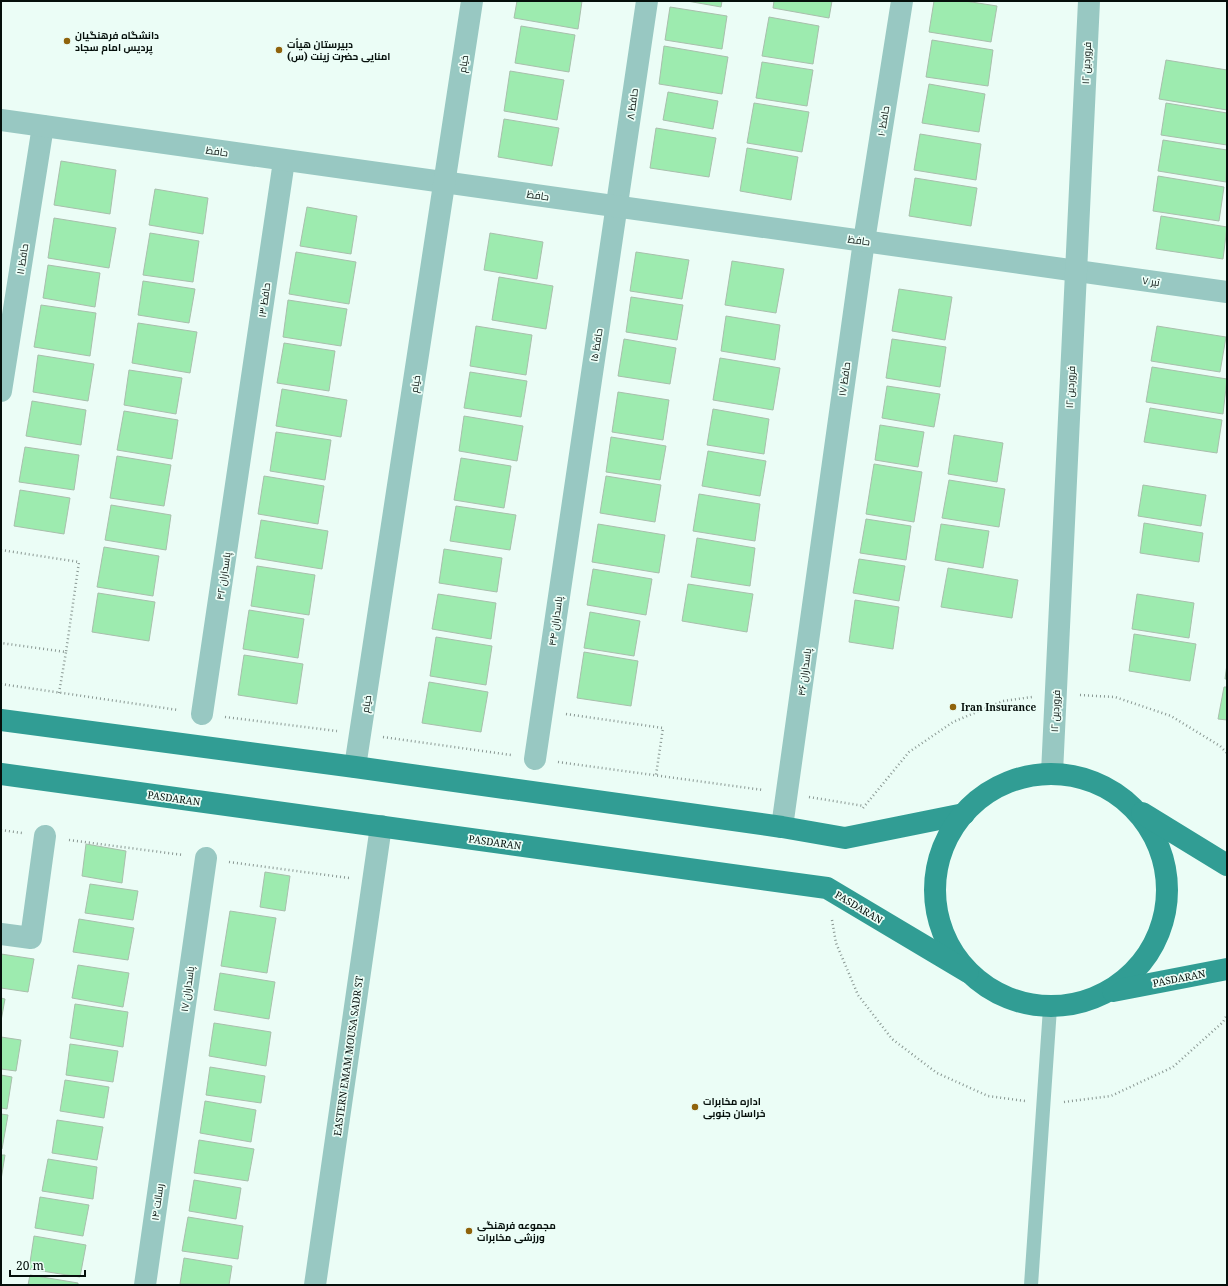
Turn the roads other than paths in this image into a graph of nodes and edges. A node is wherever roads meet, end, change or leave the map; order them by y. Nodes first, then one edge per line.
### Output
1 (472, 1) edge
2 (647, 1) edge
3 (902, 1) edge
4 (1089, 1) edge
5 (1, 120) edge
6 (42, 126) junction
7 (284, 161) junction
8 (445, 182) junction
9 (618, 206) junction
10 (864, 241) junction
11 (1076, 270) junction
12 (1227, 292) edge
13 (1, 391) edge
14 (244, 439) joint
15 (575, 484) joint
16 (825, 517) joint
17 (202, 714) dead end
18 (1, 720) edge
19 (535, 758) road end
20 (355, 767) junction
21 (1052, 773) junction
22 (1, 774) edge
23 (1134, 808) junction
24 (964, 814) junction
25 (381, 826) junction
26 (782, 827) junction
27 (45, 836) dead end
28 (206, 858) dead end
29 (1227, 864) edge
30 (1, 934) edge
31 (1227, 969) edge
32 (968, 972) junction
33 (1108, 992) junction
34 (1050, 1008) junction
35 (168, 1120) joint
36 (145, 1285) edge
37 (315, 1285) edge
38 (1031, 1285) edge

1 - 8 street, خیام
2 - 9 street, حافظ ۸
3 - 10 street, حافظ ۱۰
4 - 11 street, ۱۲ فروردین
5 - 6 street, حافظ
6 - 7 street, حافظ
6 - 13 street, حافظ ۱۱
7 - 8 street, حافظ
7 - 14 street, حافظ ۱۳
8 - 9 street, حافظ
8 - 20 street, خیام
9 - 10 street, حافظ
9 - 15 street, حافظ ۱۵
10 - 11 street, حافظ
10 - 16 street, حافظ ۱۷
11 - 12 street, ۷ تیر
11 - 21 street, ۱۲ فروردین
14 - 17 street, پاسداران ۴۲
15 - 19 street, پاسداران ۴۴
16 - 26 street, پاسداران ۴۶
18 - 20 main road
20 - 26 main road
21 - 23 main road
21 - 24 main road
22 - 25 main road, PASDARAN
23 - 29 main road
23 - 33 main road
24 - 26 main road
24 - 32 main road
25 - 32 main road, PASDARAN
25 - 37 street, EASTERN EMAM MOUSA SADR ST
27 - 30 street
28 - 35 street, پاسداران ۱۷
31 - 33 main road, PASDARAN
32 - 34 main road
33 - 34 main road
34 - 38 lane
35 - 36 street, رسالت ۱۴

